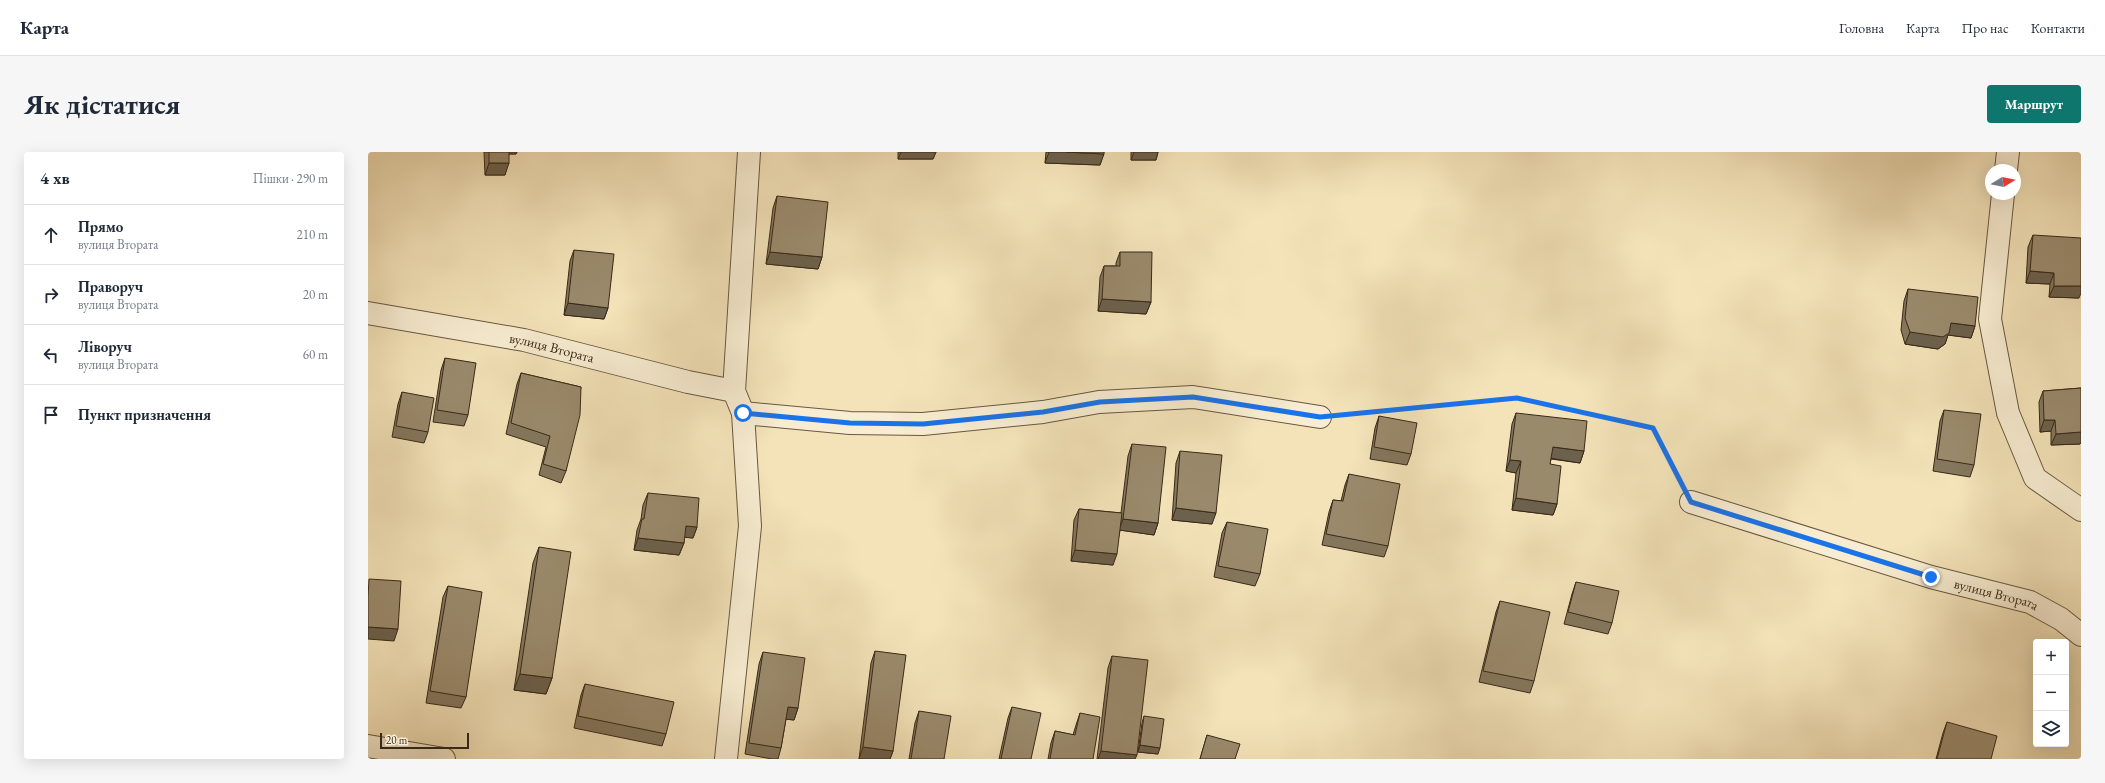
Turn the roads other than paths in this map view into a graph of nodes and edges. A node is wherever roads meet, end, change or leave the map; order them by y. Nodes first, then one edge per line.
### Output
1 (749, 152) edge
2 (2008, 152) edge
3 (2007, 164) edge
4 (2002, 200) edge
5 (368, 313) edge
6 (734, 390) junction
7 (743, 413) junction
8 (1320, 417) road end
9 (1691, 502) road end
10 (2081, 510) edge
11 (2081, 635) edge
12 (368, 746) edge
13 (444, 759) edge
14 (726, 759) edge

1 - 6 street
2 - 3 street
4 - 10 street
5 - 6 street, вулиця Втората
6 - 7 street
7 - 8 street
7 - 14 street
9 - 11 street, вулиця Втората
12 - 13 street

